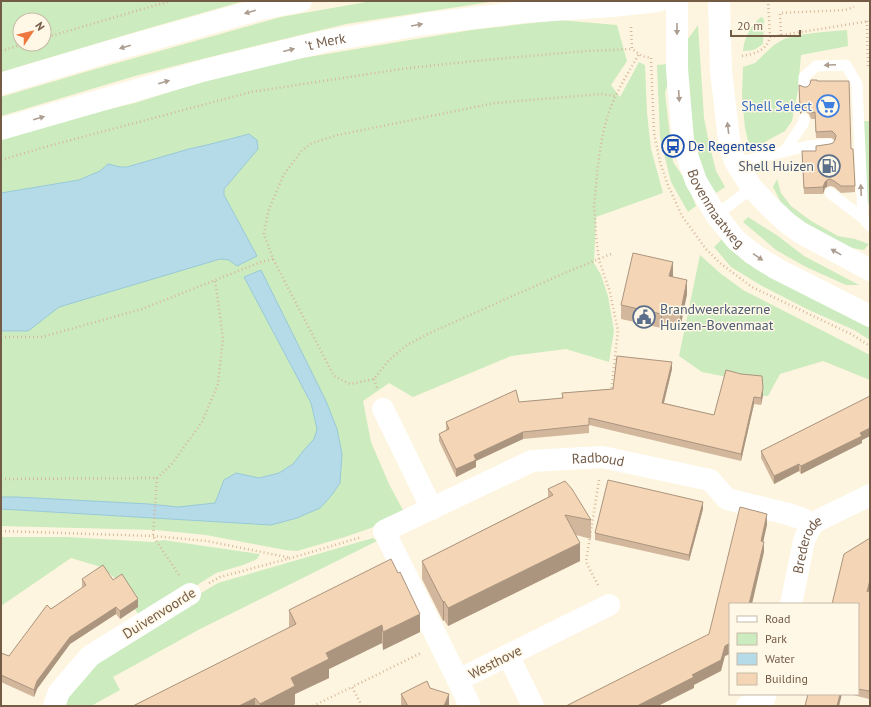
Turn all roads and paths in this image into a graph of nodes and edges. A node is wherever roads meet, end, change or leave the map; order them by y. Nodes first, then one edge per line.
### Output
1 (170, 1) edge
2 (302, 1) edge
3 (658, 1) edge
4 (677, 1) edge
5 (719, 1) edge
6 (768, 1) edge
7 (854, 7) dead end
8 (870, 21) edge
9 (781, 35) junction
10 (52, 36) edge
11 (12, 48) edge
12 (1, 51) edge
13 (639, 54) junction
14 (651, 58) dead end
15 (1, 84) edge
16 (804, 87) edge
17 (616, 96) junction
18 (804, 119) dead end
19 (1, 128) edge
20 (829, 144) edge
21 (784, 152) junction
22 (1, 160) edge
23 (736, 163) junction
24 (752, 188) junction
25 (830, 193) dead end
26 (716, 215) junction
27 (866, 222) edge
28 (611, 254) dead end
29 (273, 259) junction
30 (599, 260) junction
31 (870, 270) edge
32 (215, 280) junction
33 (870, 314) edge
34 (1, 337) edge
35 (610, 394) edge
36 (383, 409) dead end
37 (602, 457) junction
38 (157, 478) junction
39 (1, 479) edge
40 (870, 495) edge
41 (432, 509) junction
42 (811, 526) junction
43 (1, 531) edge
44 (384, 531) junction
45 (153, 536) junction
46 (291, 558) junction
47 (190, 594) junction
48 (791, 603) edge
49 (609, 605) joint
50 (440, 644) junction
51 (508, 655) junction
52 (458, 680) junction
53 (352, 687) junction
54 (766, 695) edge
55 (54, 706) edge
56 (313, 706) edge
57 (362, 706) edge
58 (470, 706) edge
59 (533, 706) edge
60 (747, 706) edge

1 - 10 path
2 -> 15 street
19 -> 3 street, 't Merk
4 -> 26 street, Bovenmaatweg
23 -> 5 street
6 - 9 path
7 - 9 path
8 - 9 path
11 - 12 path
13 - 14 path
13 - 17 path
13 - 22 path
27 -> 16 lane
17 - 29 path
17 - 30 path
18 - 21 lane
20 - 21 lane
21 - 23 lane
23 - 24 street
24 - 26 lane
31 -> 24 street
25 - 27 lane
26 -> 33 street, Bovenmaatweg
28 - 30 path
29 - 30 path
29 - 32 path
30 - 35 path
32 - 34 path
32 - 38 path
36 - 41 street
37 - 41 street, Radboud
37 - 42 street, Radboud
37 - 49 path
38 - 39 path
38 - 45 path
40 - 42 street, Brederode
41 - 44 street, Radboud
42 - 48 street, Brederode
43 - 45 path
44 - 46 path
44 - 50 street, Westhove
45 - 46 path
45 - 47 path
46 - 47 path, Duivenvoorde
47 - 55 street, Duivenvoorde
49 - 51 street, Westhove
50 - 52 street, Westhove
50 - 53 path
51 - 52 street, Westhove
51 - 59 street
52 - 58 street
53 - 56 path
53 - 57 path
54 - 60 street

